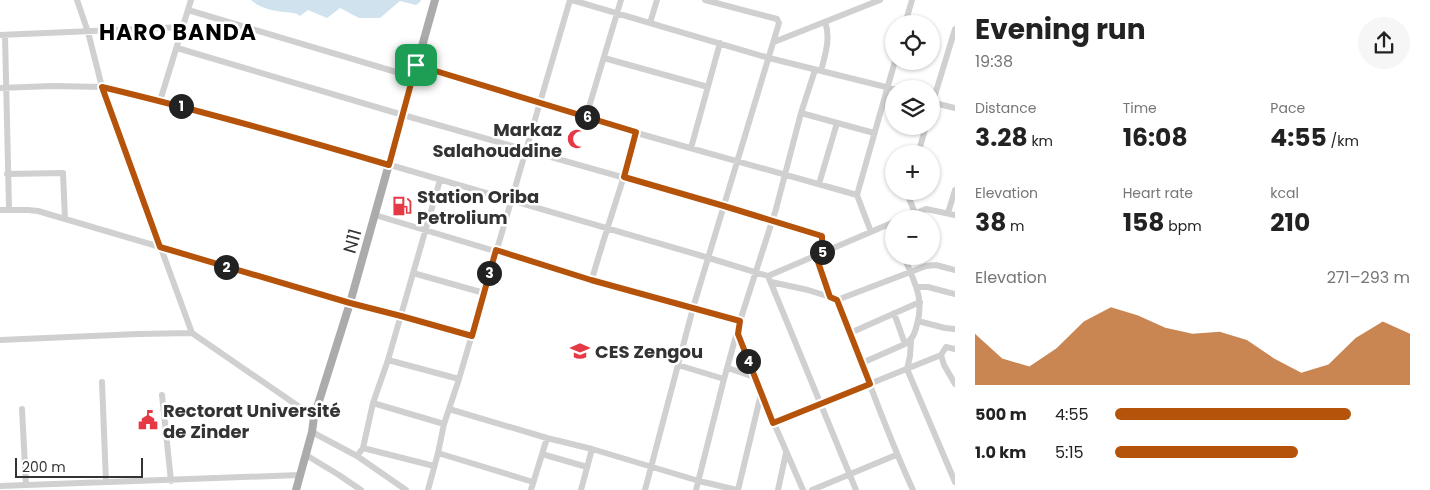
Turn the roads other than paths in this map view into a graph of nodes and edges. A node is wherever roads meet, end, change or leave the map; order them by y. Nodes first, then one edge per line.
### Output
1 (77, 0) edge
2 (191, 0) edge
3 (435, 0) edge
4 (571, 0) edge
5 (621, 0) edge
6 (656, 0) edge
7 (705, 0) edge
8 (880, 0) edge
9 (912, 0) edge
10 (188, 10) junction
11 (617, 14) junction
12 (908, 15) edge
13 (825, 22) junction
14 (650, 23) junction
15 (184, 27) junction
16 (88, 32) junction
17 (954, 34) edge
18 (2, 35) edge
19 (774, 42) junction
20 (720, 43) junction
21 (177, 48) junction
22 (604, 58) junction
23 (769, 58) junction
24 (416, 65) junction
25 (818, 70) junction
26 (413, 77) junction
27 (940, 80) edge
28 (102, 87) junction
29 (708, 87) junction
30 (885, 87) edge
31 (2, 88) edge
32 (160, 101) junction
33 (539, 102) junction
34 (885, 104) edge
35 (940, 105) edge
36 (955, 108) edge
37 (801, 113) junction
38 (403, 115) junction
39 (586, 117) junction
40 (837, 123) junction
41 (636, 132) junction
42 (874, 133) junction
43 (691, 148) junction
44 (526, 149) junction
45 (738, 161) junction
46 (389, 165) junction
47 (7, 174) junction
48 (786, 174) junction
49 (624, 177) junction
50 (440, 180) junction
51 (820, 184) junction
52 (955, 190) edge
53 (857, 195) junction
54 (511, 201) junction
55 (724, 206) junction
56 (9, 209) junction
57 (0, 210) edge
58 (952, 214) edge
59 (375, 215) junction
60 (65, 219) junction
61 (772, 222) junction
62 (885, 228) edge
63 (607, 229) junction
64 (426, 230) junction
65 (871, 232) junction
66 (160, 247) junction
67 (496, 250) junction
68 (819, 254) junction
69 (709, 258) junction
70 (907, 265) edge
71 (955, 270) edge
72 (757, 272) junction
73 (910, 272) junction
74 (413, 273) junction
75 (592, 279) junction
76 (770, 279) junction
77 (916, 287) junction
78 (484, 292) junction
79 (955, 294) edge
80 (833, 298) junction
81 (920, 302) junction
82 (350, 303) junction
83 (693, 308) junction
84 (894, 313) junction
85 (401, 316) junction
86 (740, 321) junction
87 (918, 321) junction
88 (955, 329) edge
89 (192, 333) junction
90 (850, 333) junction
91 (738, 334) junction
92 (472, 336) junction
93 (0, 340) edge
94 (908, 342) junction
95 (955, 349) edge
96 (941, 356) junction
97 (388, 360) junction
98 (862, 363) junction
99 (678, 365) junction
100 (728, 368) junction
101 (907, 369) junction
102 (754, 377) junction
103 (459, 379) junction
104 (724, 379) junction
105 (102, 382) dead end
106 (870, 384) junction
107 (955, 384) edge
108 (761, 393) junction
109 (162, 395) dead end
110 (373, 403) junction
111 (821, 403) junction
112 (22, 409) dead end
113 (449, 409) junction
114 (314, 416) junction
115 (773, 423) junction
116 (444, 424) junction
117 (312, 432) junction
118 (547, 438) junction
119 (363, 448) junction
120 (592, 449) junction
121 (786, 452) junction
122 (438, 453) junction
123 (542, 454) junction
124 (306, 455) junction
125 (896, 455) junction
126 (357, 456) junction
127 (434, 466) junction
128 (588, 467) junction
129 (651, 467) junction
130 (300, 475) junction
131 (849, 475) junction
132 (170, 481) junction
133 (699, 481) junction
134 (106, 482) junction
135 (534, 482) junction
136 (955, 482) edge
137 (26, 485) junction
138 (0, 486) edge
139 (296, 490) edge
140 (361, 490) edge
141 (406, 490) edge
142 (428, 490) edge
143 (531, 490) edge
144 (581, 490) edge
145 (645, 490) edge
146 (696, 490) edge
147 (737, 490) edge
148 (778, 490) edge
149 (803, 490) edge
150 (812, 490) edge
151 (856, 490) edge
152 (913, 490) edge

1 - 16 street
2 - 10 street
3 - 24 main road, N11
4 - 11 street
4 - 33 street
5 - 11 street
6 - 14 street
7 - 19 street
8 - 13 street
9 - 12 street
10 - 15 street
10 - 26 street
11 - 14 street
11 - 22 street
13 - 19 street
13 - 25 street
14 - 20 street
15 - 16 street
15 - 21 street
16 - 18 street
16 - 28 street
17 - 27 street
18 - 31 street
19 - 23 street
20 - 23 street
20 - 29 street
21 - 32 street
21 - 38 street
22 - 29 street
22 - 39 street
23 - 25 street
23 - 45 street
24 - 26 main road, N11
24 - 33 street
25 - 30 street
25 - 37 street
26 - 38 main road, N11
28 - 31 street
28 - 32 street
28 - 66 street
29 - 43 street
31 - 47 street
32 - 46 street
33 - 39 street
33 - 44 street
34 - 42 street
35 - 36 street
37 - 40 street
37 - 48 street
38 - 44 street
38 - 46 main road, N11
39 - 41 street
40 - 42 street
40 - 51 street
41 - 43 street
41 - 49 street
42 - 53 street
43 - 45 street
44 - 49 street
44 - 54 street
45 - 48 street
45 - 55 street
46 - 50 street
46 - 59 main road, N11
47 - 56 street
47 - 60 street
48 - 51 street
48 - 61 street
49 - 55 street
49 - 63 street
50 - 54 street
50 - 64 street
51 - 53 street
52 - 58 street
53 - 65 street
54 - 63 street
54 - 67 street
55 - 61 street
55 - 69 street
56 - 57 street
56 - 60 street
59 - 64 street
59 - 82 main road, N11
60 - 66 street
61 - 68 street
61 - 72 street
62 - 65 street
63 - 69 street
63 - 75 street
64 - 67 street
64 - 74 street
65 - 68 street
66 - 82 street
66 - 89 street
67 - 75 street
67 - 78 street
68 - 76 street
68 - 80 street
69 - 72 street
69 - 83 street
70 - 73 street
71 - 73 street
72 - 76 street
72 - 86 street
73 - 77 street
73 - 80 street
74 - 78 street
74 - 85 street
75 - 83 street
76 - 80 street
76 - 111 street
77 - 79 street
77 - 81 street
78 - 92 street
80 - 90 street
81 - 84 street
81 - 87 street
82 - 85 street
82 - 114 main road, N11
83 - 86 street
83 - 99 street
84 - 90 street
84 - 94 street
85 - 92 street
85 - 97 street
86 - 91 street
87 - 88 street
87 - 94 street
89 - 93 street
89 - 114 street
90 - 98 street
91 - 100 street
91 - 102 street
92 - 103 street
94 - 98 street
94 - 101 street
95 - 96 street
96 - 101 street
96 - 107 street
97 - 103 street
97 - 110 street
98 - 106 street
99 - 104 street
99 - 129 street
100 - 102 street
100 - 104 street
101 - 106 street
101 - 136 street
102 - 108 street
103 - 113 street
104 - 133 street
105 - 134 street
106 - 111 street
106 - 125 street
108 - 115 street
108 - 147 street
109 - 132 street
110 - 116 street
110 - 119 street
111 - 115 street
111 - 131 street
112 - 137 street
113 - 116 street
113 - 118 street
114 - 117 main road, N11
115 - 121 street
116 - 122 street
117 - 124 main road, N11
117 - 126 street
118 - 120 street
118 - 123 street
119 - 126 street
119 - 127 street
120 - 128 street
120 - 129 street
121 - 148 street
121 - 149 street
122 - 127 street
122 - 135 street
123 - 128 street
123 - 135 street
124 - 130 main road, N11
124 - 140 street
125 - 131 street
125 - 152 street
126 - 141 street
127 - 142 street
128 - 144 street
129 - 133 street
129 - 145 street
130 - 132 street
130 - 139 main road, N11
131 - 150 street
131 - 151 street
132 - 134 street
133 - 146 street
133 - 147 street
134 - 137 street
135 - 143 street
137 - 138 street

